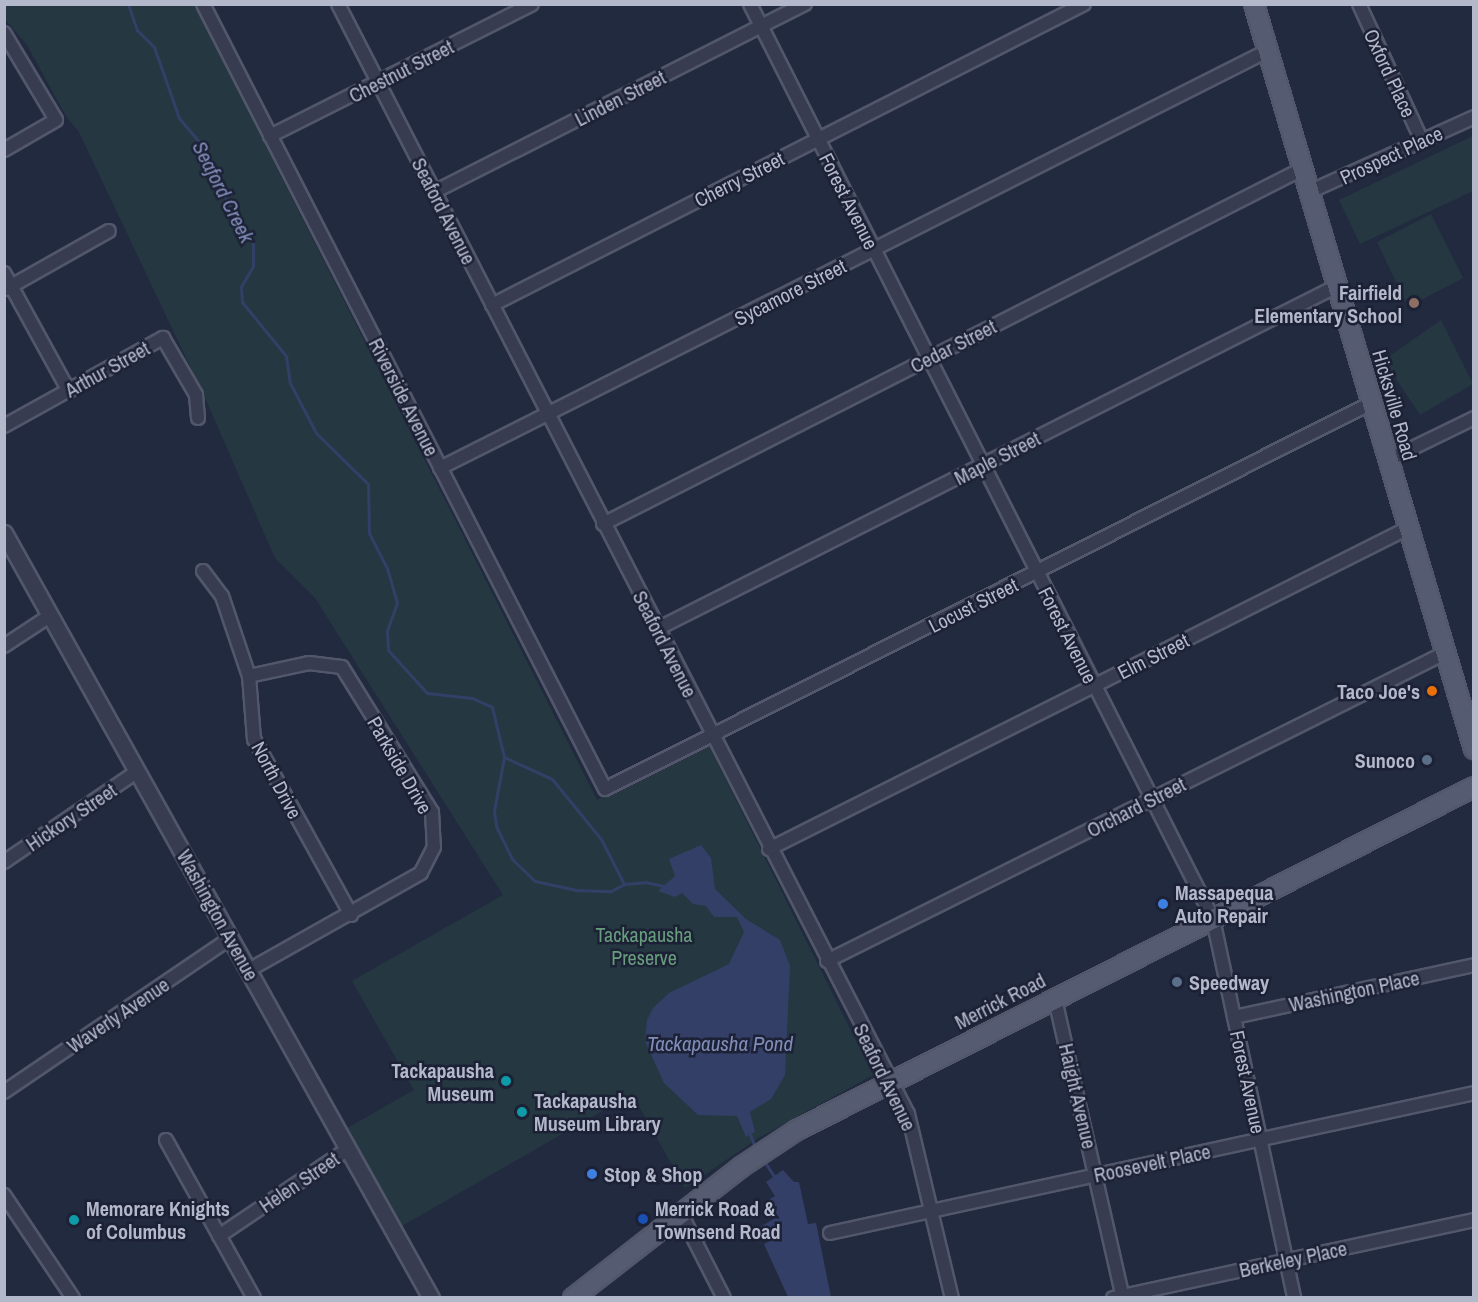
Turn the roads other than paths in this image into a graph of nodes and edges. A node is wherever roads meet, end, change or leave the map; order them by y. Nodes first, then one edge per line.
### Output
1 (203, 4) edge
2 (338, 4) edge
3 (532, 4) edge
4 (750, 4) edge
5 (806, 4) edge
6 (1084, 4) edge
7 (1254, 4) edge
8 (1359, 4) edge
9 (761, 27) junction
10 (4, 33) edge
11 (1267, 51) junction
12 (378, 82) junction
13 (1473, 117) edge
14 (270, 136) junction
15 (817, 138) junction
16 (1422, 141) junction
17 (4, 150) edge
18 (1302, 169) junction
19 (434, 192) junction
20 (1309, 192) junction
21 (109, 231) dead end
22 (874, 250) junction
23 (4, 273) edge
24 (1337, 286) junction
25 (8, 288) edge
26 (492, 305) junction
27 (929, 359) junction
28 (69, 391) junction
29 (1371, 403) junction
30 (548, 415) junction
31 (198, 418) dead end
32 (1473, 418) edge
33 (4, 426) edge
34 (1388, 460) junction
35 (983, 465) junction
36 (440, 468) junction
37 (603, 524) junction
38 (1408, 528) junction
39 (4, 533) edge
40 (203, 571) dead end
41 (1037, 572) junction
42 (51, 615) junction
43 (657, 629) junction
44 (4, 646) edge
45 (1445, 653) junction
46 (249, 676) junction
47 (1094, 685) junction
48 (712, 736) junction
49 (1473, 748) edge
50 (138, 771) junction
51 (1473, 787) edge
52 (605, 789) joint
53 (1152, 799) junction
54 (769, 849) junction
55 (4, 862) edge
56 (351, 915) junction
57 (1212, 919) junction
58 (231, 938) junction
59 (827, 961) junction
60 (1473, 965) edge
61 (249, 970) junction
62 (1055, 999) junction
63 (1234, 1017) junction
64 (889, 1083) junction
65 (4, 1092) edge
66 (1473, 1092) edge
67 (1260, 1139) junction
68 (166, 1140) dead end
69 (348, 1149) junction
70 (1096, 1175) junction
71 (4, 1195) edge
72 (933, 1210) junction
73 (681, 1214) junction
74 (1473, 1220) edge
75 (830, 1233) dead end
76 (219, 1236) junction
77 (1287, 1261) junction
78 (1120, 1297) edge
79 (73, 1298) edge
80 (254, 1298) edge
81 (431, 1298) edge
82 (573, 1298) edge
83 (724, 1298) edge
84 (952, 1298) edge
85 (1294, 1298) edge

1 - 14 street, Riverside Avenue
2 - 12 street, Seaford Avenue
3 - 12 street, Chestnut Street
4 - 9 street, Forest Avenue
5 - 9 street, Linden Street
6 - 15 street, Cherry Street
7 - 11 main road, Hicksville Road
8 - 16 street, Oxford Place
9 - 15 street, Forest Avenue
9 - 19 street, Linden Street
10 - 17 street
11 - 18 main road, Hicksville Road
11 - 22 street, Sycamore Street
12 - 14 street, Chestnut Street
12 - 19 street, Seaford Avenue
13 - 16 street, Prospect Place
14 - 36 street, Riverside Avenue
15 - 22 street, Forest Avenue
15 - 26 street, Cherry Street
16 - 20 street, Prospect Place
18 - 20 main road, Hicksville Road
18 - 27 street, Cedar Street
19 - 26 street, Seaford Avenue
20 - 24 main road, Hicksville Road
21 - 25 street
22 - 27 street, Forest Avenue
22 - 30 street, Sycamore Street
23 - 25 street
24 - 29 main road, Hicksville Road
24 - 35 street, Maple Street
25 - 28 street
26 - 30 street, Seaford Avenue
27 - 35 street, Forest Avenue
27 - 37 street, Cedar Street
28 - 31 street, Arthur Street
28 - 33 street, Arthur Street
29 - 34 main road, Hicksville Road
29 - 41 street, Locust Street
30 - 36 street, Sycamore Street
30 - 37 street, Seaford Avenue
32 - 34 street
34 - 38 main road, Hicksville Road
35 - 41 street, Forest Avenue
35 - 43 street, Maple Street
36 - 52 street, Riverside Avenue
37 - 43 street, Seaford Avenue
38 - 45 main road, Hicksville Road
38 - 47 street, Elm Street
39 - 42 street, Washington Avenue
40 - 46 street, North Drive
41 - 47 street, Forest Avenue
41 - 48 street, Locust Street
42 - 44 street
42 - 50 street, Washington Avenue
43 - 48 street, Seaford Avenue
45 - 49 main road, Hicksville Road
45 - 53 street, Orchard Street
46 - 56 street, North Drive
46 - 56 street, Parkside Drive
47 - 53 street, Forest Avenue
47 - 54 street, Elm Street
48 - 52 street, Locust Street
48 - 54 street, Seaford Avenue
50 - 55 street, Hickory Street
50 - 58 street, Washington Avenue
51 - 57 main road, Merrick Road
53 - 57 street, Forest Avenue
53 - 59 street, Orchard Street
54 - 59 street, Seaford Avenue
56 - 61 street, Parkside Drive
57 - 62 main road, Merrick Road
57 - 63 street, Forest Avenue
58 - 61 street, Washington Avenue
58 - 65 street, Waverly Avenue
59 - 64 street, Seaford Avenue
60 - 63 street, Washington Place
61 - 69 street, Washington Avenue
62 - 64 main road, Merrick Road
62 - 70 street, Haight Avenue
63 - 67 street, Forest Avenue
64 - 72 street, Seaford Avenue
64 - 73 main road, Merrick Road
66 - 67 street, Roosevelt Place
67 - 70 street, Roosevelt Place
67 - 77 street, Forest Avenue
68 - 76 street
69 - 76 street, Helen Street
69 - 81 street, Washington Avenue
70 - 72 street, Roosevelt Place
70 - 78 street, Haight Avenue
71 - 79 street
72 - 75 street, Roosevelt Place
72 - 84 street, Seaford Avenue
73 - 82 main road, Merrick Road
73 - 83 street
74 - 77 street, Berkeley Place
76 - 80 street
77 - 78 street, Berkeley Place
77 - 85 street, Forest Avenue

